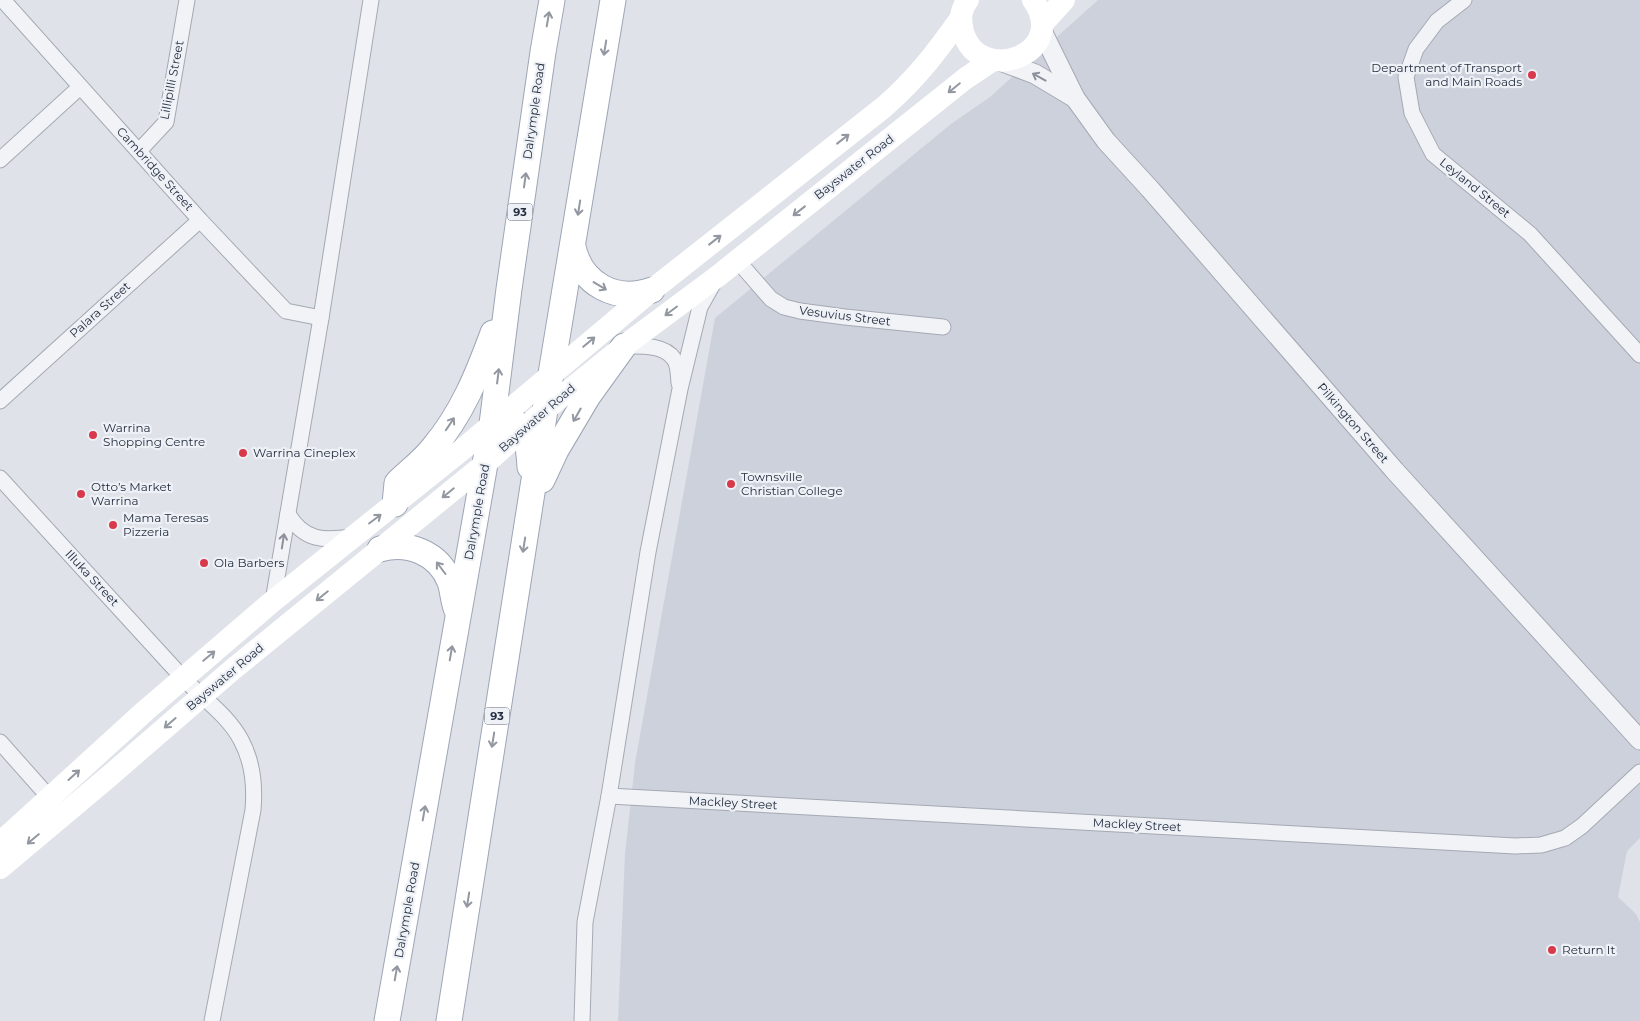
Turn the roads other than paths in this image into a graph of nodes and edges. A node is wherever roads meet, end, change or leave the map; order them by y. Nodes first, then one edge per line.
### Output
1 (3, 0) edge
2 (187, 0) edge
3 (371, 0) edge
4 (552, 0) edge
5 (613, 0) edge
6 (1033, 0) edge
7 (1064, 0) edge
8 (1464, 0) edge
9 (961, 8) edge
10 (1042, 27) junction
11 (996, 60) junction
12 (80, 87) junction
13 (1075, 98) junction
14 (139, 151) junction
15 (0, 160) edge
16 (200, 220) junction
17 (572, 247) junction
18 (738, 260) junction
19 (718, 276) junction
20 (509, 290) junction
21 (652, 290) junction
22 (321, 318) junction
23 (943, 327) dead end
24 (624, 346) junction
25 (1640, 355) edge
26 (551, 373) junction
27 (680, 390) junction
28 (0, 401) edge
29 (545, 410) junction
30 (492, 424) junction
31 (522, 430) junction
32 (486, 463) junction
33 (0, 478) edge
34 (395, 504) junction
35 (530, 506) junction
36 (288, 514) junction
37 (352, 537) junction
38 (380, 548) junction
39 (273, 601) junction
40 (458, 613) junction
41 (183, 678) junction
42 (202, 696) junction
43 (1640, 740) edge
44 (0, 742) edge
45 (1640, 772) edge
46 (608, 796) junction
47 (56, 806) junction
48 (0, 843) edge
49 (0, 868) edge
50 (207, 1021) edge
51 (212, 1021) edge
52 (387, 1021) edge
53 (449, 1021) edge
54 (582, 1021) edge

1 - 12 street, Cambridge Street
2 - 14 street, Lillipilli Street
3 - 22 street
20 -> 4 main road, Dalrymple Road / 93
5 -> 17 main road, 93
6 - 10 main road
7 - 10 main road
8 - 25 street, Leyland Street
9 - 11 main road
21 -> 9 main road, Bayswater Road
10 - 11 main road, Bayswater Road
10 - 13 street, Pilkington Street
13 -> 11 street, Pilkington Street
11 -> 18 main road, Bayswater Road
12 - 14 street, Cambridge Street
12 - 15 street
13 - 43 street, Pilkington Street
14 - 16 street, Cambridge Street
16 - 22 street, Cambridge Street
16 - 28 street, Palara Street
17 -> 21 main road
17 - 26 main road, 93
18 - 19 main road, Bayswater Road
18 - 23 street, Vesuvius Street
19 -> 24 main road, Bayswater Road
19 - 27 street
30 -> 20 main road, Dalrymple Road / 93
34 -> 20 main road
26 -> 21 main road, Bayswater Road
22 - 36 street
24 - 27 street
24 - 29 main road, Bayswater Road
24 -> 35 main road
26 - 29 main road, 93
26 - 30 main road, Bayswater Road
27 - 46 street
29 - 31 main road, Bayswater Road
29 - 35 main road, 93
30 - 31 main road
30 - 32 main road, Dalrymple Road / 93
30 - 34 main road, Bayswater Road
31 - 32 main road, Bayswater Road
31 - 35 main road
32 -> 38 main road, Bayswater Road
32 - 40 main road, Dalrymple Road / 93
33 - 41 street, Illuka Street
37 -> 34 main road, Bayswater Road
35 -> 53 main road, 93
36 - 37 street
39 -> 36 street
37 - 39 main road, Bayswater Road
40 -> 38 main road
38 -> 42 main road, Bayswater Road
41 -> 39 main road, Bayswater Road
52 -> 40 main road, Dalrymple Road / 93
41 - 42 street
47 -> 41 main road, Bayswater Road
42 -> 47 main road, Bayswater Road
42 - 51 street
44 - 47 street
45 - 46 street, Mackley Street
46 - 54 street
47 - 48 main road, Bayswater Road
47 -> 49 main road, Bayswater Road
50 - 51 street

